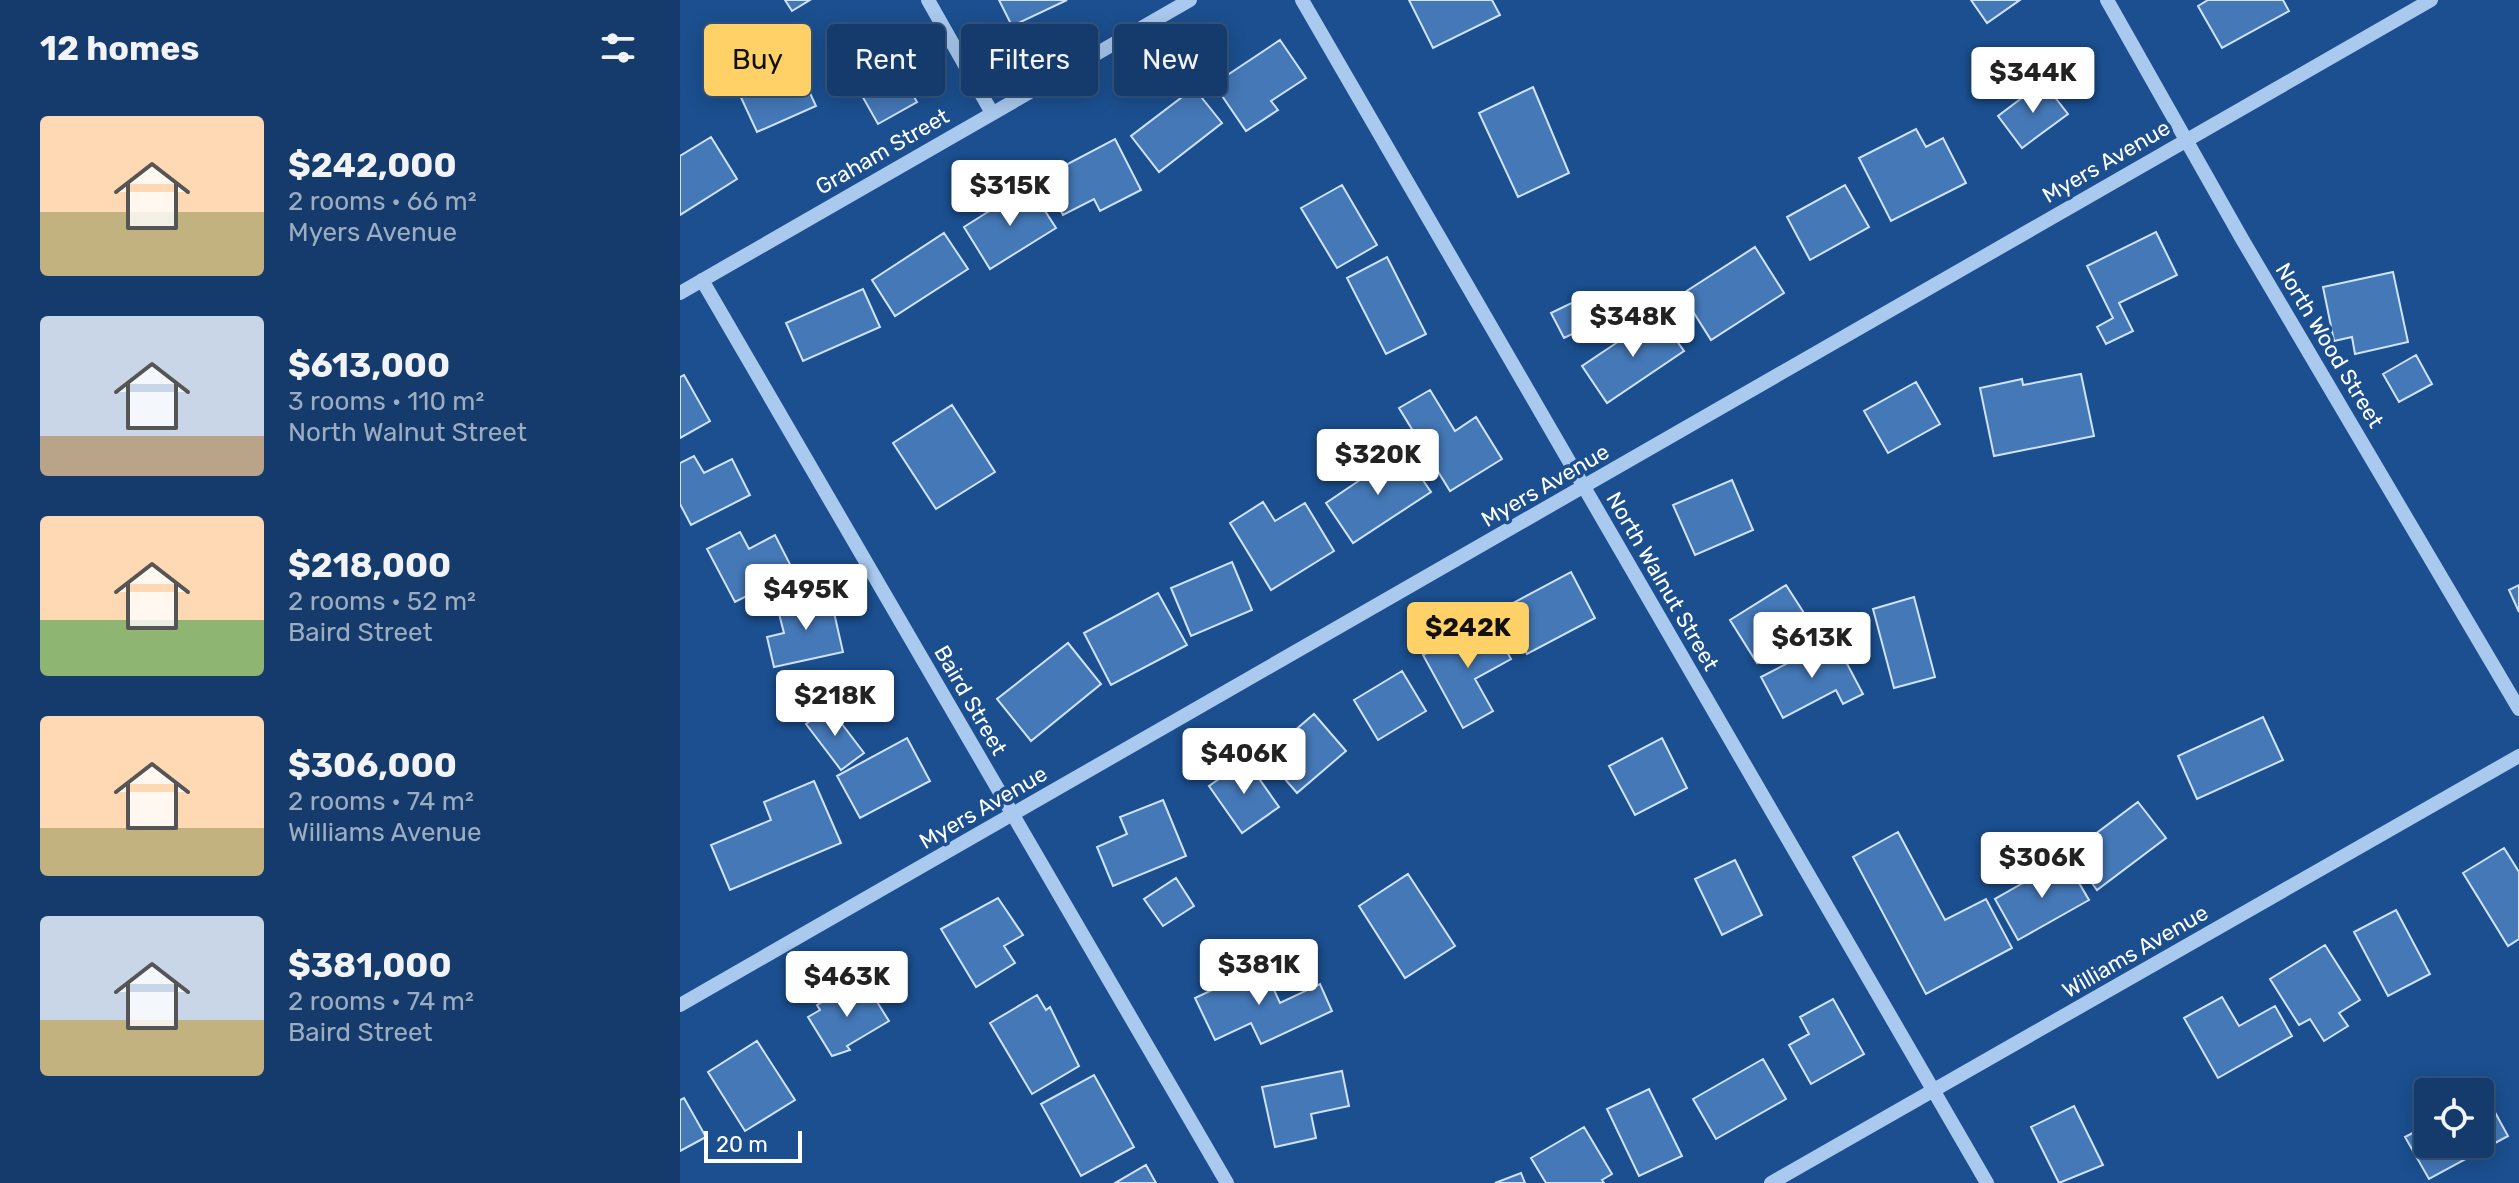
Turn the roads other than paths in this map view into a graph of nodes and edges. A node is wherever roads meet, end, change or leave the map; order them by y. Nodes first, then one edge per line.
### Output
1 (928, 0) edge
2 (1190, 0) edge
3 (1302, 0) edge
4 (2107, 0) edge
5 (2431, 0) edge
6 (992, 113) junction
7 (2187, 139) junction
8 (702, 280) junction
9 (680, 293) edge
10 (1583, 489) junction
11 (2519, 709) edge
12 (2519, 756) edge
13 (1012, 816) junction
14 (680, 1005) edge
15 (1935, 1091) junction
16 (1227, 1183) edge
17 (1771, 1183) edge
18 (1987, 1183) edge

1 - 6 street
2 - 6 street, Graham Street
3 - 10 street, North Walnut Street
4 - 7 street, North Wood Street
5 - 7 street, Myers Avenue
6 - 8 street, Graham Street
7 - 10 street, Myers Avenue
7 - 11 street, North Wood Street
8 - 9 street, Graham Street
8 - 13 street, Baird Street
10 - 13 street, Myers Avenue
10 - 15 street, North Walnut Street
12 - 15 street, Williams Avenue
13 - 14 street, Myers Avenue
13 - 16 street, Baird Street
15 - 17 street, Williams Avenue
15 - 18 street, North Walnut Street

